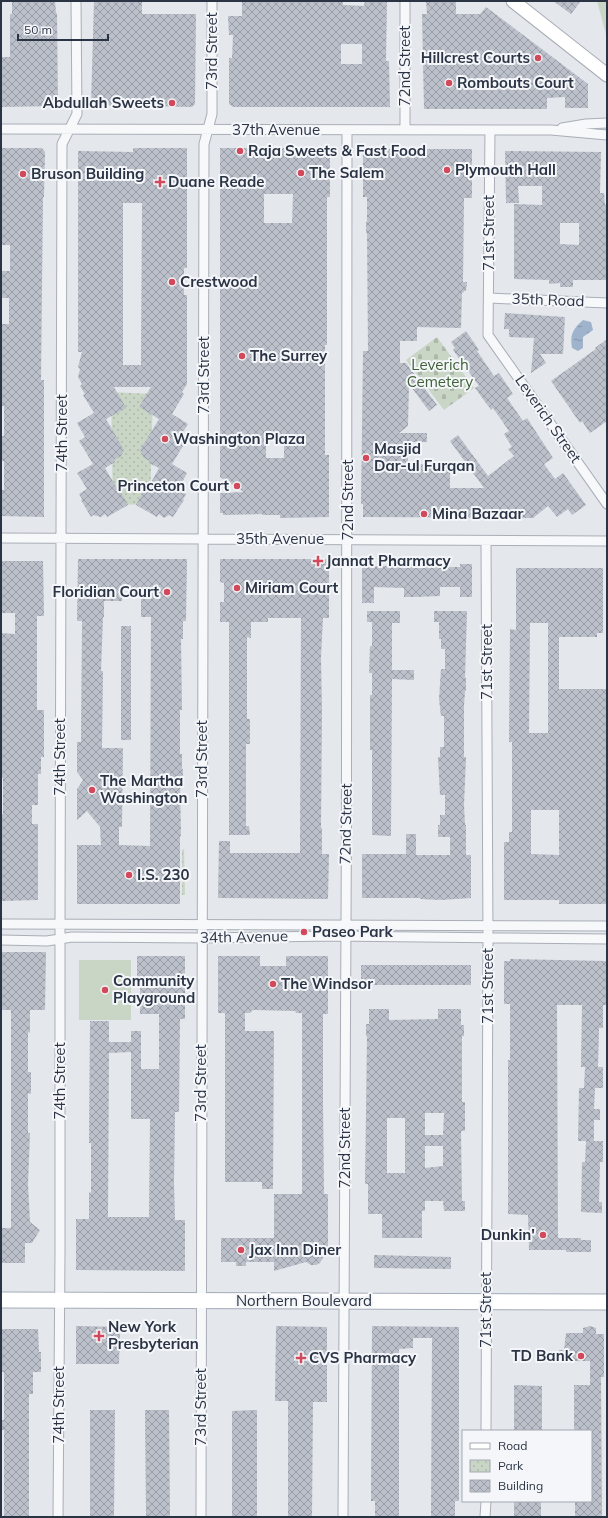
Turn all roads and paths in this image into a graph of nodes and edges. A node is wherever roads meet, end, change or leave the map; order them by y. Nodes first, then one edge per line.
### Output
1 (76, 1) edge
2 (212, 1) edge
3 (405, 1) edge
4 (513, 1) edge
5 (607, 75) edge
6 (607, 123) edge
7 (1, 130) edge
8 (69, 130) junction
9 (208, 130) junction
10 (347, 130) junction
11 (405, 130) junction
12 (490, 130) junction
13 (551, 130) junction
14 (607, 135) edge
15 (489, 298) junction
16 (607, 303) edge
17 (488, 335) joint
18 (607, 504) edge
19 (1, 538) edge
20 (61, 538) junction
21 (203, 538) junction
22 (348, 540) junction
23 (486, 540) junction
24 (607, 541) edge
25 (1, 924) edge
26 (60, 924) junction
27 (202, 925) junction
28 (345, 925) junction
29 (488, 926) junction
30 (607, 926) edge
31 (345, 936) junction
32 (202, 938) junction
33 (488, 938) junction
34 (60, 939) junction
35 (607, 939) edge
36 (1, 940) edge
37 (1, 1300) edge
38 (59, 1301) junction
39 (202, 1301) junction
40 (344, 1301) junction
41 (486, 1302) junction
42 (607, 1302) edge
43 (486, 1430) edge
44 (486, 1502) edge
45 (58, 1517) edge
46 (201, 1517) edge
47 (343, 1517) edge
48 (486, 1517) edge

1 - 8 street, 74th Street
2 - 9 street, 73rd Street
3 - 11 street, 72nd Street
4 - 5 main road
6 - 13 street, 37th Avenue
7 - 8 street, 37th Avenue
8 - 9 street, 37th Avenue
8 - 20 street, 74th Street
9 - 10 street, 37th Avenue
9 - 21 street, 73rd Street
10 - 11 street, 37th Avenue
10 - 22 street, 72nd Street
11 - 12 street, 37th Avenue
12 - 13 street, 37th Avenue
12 - 15 street, 71st Street
13 - 14 street, 37th Avenue
15 - 16 street, 35th Road
15 - 17 street, 71st Street
17 - 18 street, Leverich Street
19 - 20 street, 35th Avenue
20 - 21 street, 35th Avenue
20 - 26 street, 74th Street
21 - 22 street, 35th Avenue
21 - 27 street, 73rd Street
22 - 23 street, 35th Avenue
22 - 28 street, 72nd Street
23 - 24 street, 35th Avenue
23 - 29 street, 71st Street
25 - 26 street, 34th Avenue
26 - 27 street, 34th Avenue
26 - 34 street, 74th Street
27 - 28 street, 34th Avenue
27 - 32 street, 73rd Street
28 - 29 street, 34th Avenue
28 - 31 street, 72nd Street
29 - 30 street, 34th Avenue
29 - 33 street, 71st Street
31 - 32 street, 34th Avenue
31 - 33 street, 34th Avenue
31 - 40 street, 72nd Street
32 - 34 street, 34th Avenue
32 - 39 street, 73rd Street
33 - 35 street, 34th Avenue
33 - 41 street, 71st Street
34 - 36 street, 34th Avenue
34 - 38 street, 74th Street
37 - 38 main road, Northern Boulevard
38 - 39 main road, Northern Boulevard
38 - 45 street, 74th Street
39 - 40 main road, Northern Boulevard
39 - 46 street, 73rd Street
40 - 41 main road, Northern Boulevard
40 - 47 street, 72nd Street
41 - 42 main road, Northern Boulevard
41 - 43 street, 71st Street
44 - 48 street

